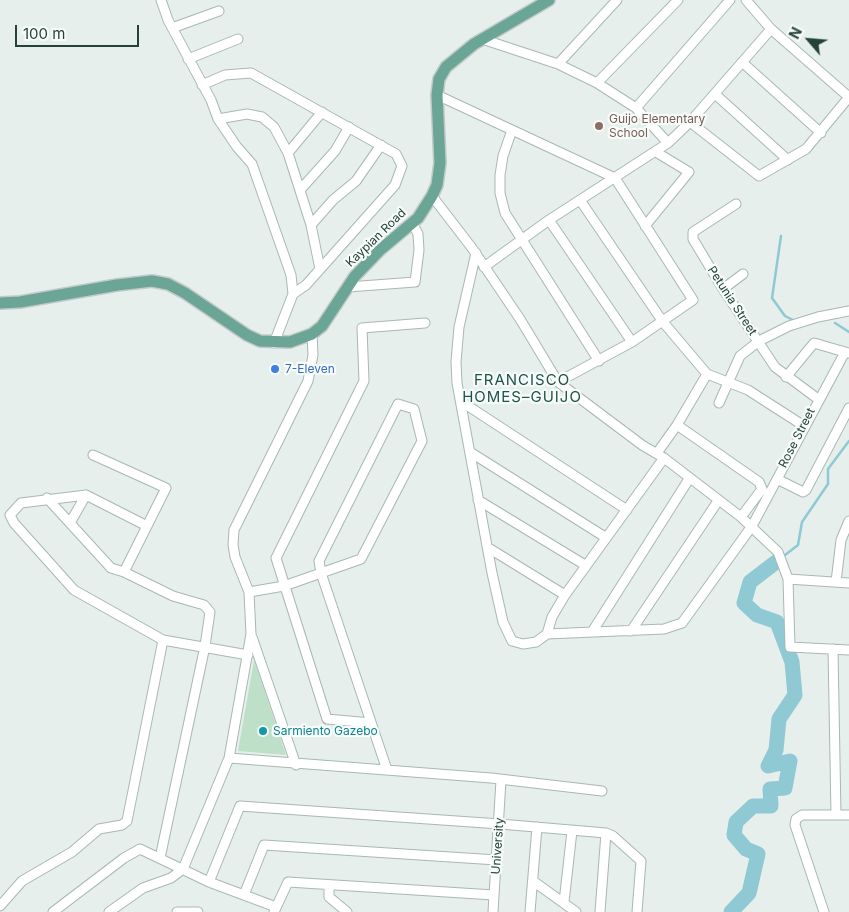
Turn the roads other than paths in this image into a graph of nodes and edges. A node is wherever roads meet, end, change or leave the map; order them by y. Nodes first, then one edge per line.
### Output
1 (161, 0) edge
2 (549, 0) edge
3 (617, 0) edge
4 (678, 0) edge
5 (730, 0) edge
6 (746, 0) edge
7 (219, 10) dead end
8 (172, 28) junction
9 (771, 29) junction
10 (238, 39) dead end
11 (482, 39) junction
12 (188, 59) junction
13 (742, 62) junction
14 (558, 64) junction
15 (597, 83) junction
16 (202, 85) junction
17 (714, 94) junction
18 (437, 95) junction
19 (849, 97) edge
20 (636, 108) junction
21 (322, 112) junction
22 (218, 119) junction
23 (690, 122) junction
24 (349, 128) junction
25 (512, 130) junction
26 (821, 133) junction
27 (668, 143) junction
28 (380, 145) junction
29 (656, 152) junction
30 (288, 153) junction
31 (788, 160) junction
32 (615, 178) junction
33 (300, 190) junction
34 (432, 196) junction
35 (580, 200) junction
36 (736, 204) dead end
37 (549, 220) junction
38 (412, 222) junction
39 (311, 225) junction
40 (645, 226) junction
41 (522, 240) junction
42 (476, 253) junction
43 (484, 267) junction
44 (320, 269) junction
45 (743, 274) dead end
46 (348, 287) junction
47 (722, 289) junction
48 (293, 294) junction
49 (0, 303) edge
50 (849, 311) edge
51 (663, 322) junction
52 (425, 323) dead end
53 (312, 334) junction
54 (759, 341) junction
55 (632, 342) junction
56 (274, 343) junction
57 (847, 352) edge
58 (599, 361) junction
59 (707, 374) junction
60 (786, 377) junction
61 (558, 382) junction
62 (729, 383) junction
63 (818, 399) junction
64 (462, 402) junction
65 (719, 403) dead end
66 (849, 408) edge
67 (677, 424) junction
68 (804, 426) junction
69 (470, 452) junction
70 (93, 455) dead end
71 (660, 456) junction
72 (689, 479) junction
73 (776, 479) junction
74 (86, 494) junction
75 (47, 498) junction
76 (478, 500) junction
77 (718, 501) junction
78 (627, 510) junction
79 (741, 518) junction
80 (849, 521) edge
81 (70, 523) junction
82 (147, 526) junction
83 (752, 526) junction
84 (605, 537) junction
85 (487, 547) junction
86 (585, 565) junction
87 (124, 572) junction
88 (321, 573) junction
89 (788, 579) junction
90 (836, 582) junction
91 (849, 583) edge
92 (284, 586) junction
93 (250, 592) junction
94 (565, 595) junction
95 (631, 630) junction
96 (592, 632) junction
97 (251, 634) junction
98 (547, 634) junction
99 (163, 640) junction
100 (205, 646) junction
101 (833, 649) junction
102 (849, 650) edge
103 (248, 655) junction
104 (371, 723) junction
105 (230, 758) junction
106 (296, 764) junction
107 (387, 770) junction
108 (501, 780) junction
109 (602, 791) dead end
110 (836, 815) junction
111 (849, 815) edge
112 (500, 824) junction
113 (536, 826) junction
114 (572, 831) junction
115 (606, 833) junction
116 (160, 858) junction
117 (497, 860) junction
118 (183, 869) junction
119 (533, 881) junction
120 (209, 882) junction
121 (329, 886) junction
122 (244, 894) junction
123 (494, 895) junction
124 (564, 902) junction
125 (0, 906) edge
126 (275, 910) edge
127 (53, 912) edge
128 (109, 912) edge
129 (177, 912) edge
130 (198, 912) edge
131 (347, 912) edge
132 (493, 912) edge
133 (530, 912) edge
134 (576, 912) edge
135 (600, 912) edge
136 (637, 912) edge
137 (824, 912) edge

1 - 8 street
2 - 11 main road, Kaypian Road
3 - 14 street
4 - 15 street
5 - 20 street
6 - 9 street
7 - 8 street
8 - 12 street
9 - 13 street
9 - 19 street
10 - 12 street
11 - 14 street
11 - 18 main road, Kaypian Road
12 - 16 street
13 - 17 street
13 - 26 street
14 - 15 street
15 - 20 street
16 - 21 street
16 - 22 street
17 - 23 street
17 - 31 street
18 - 25 street
18 - 34 main road, Kaypian Road
19 - 26 street
20 - 27 street
21 - 24 street
21 - 30 street
22 - 30 street
22 - 48 street
23 - 27 street
23 - 31 street
24 - 28 street
24 - 33 street
25 - 32 street
25 - 41 street
26 - 31 street
27 - 29 street
28 - 39 street
28 - 44 street
29 - 32 street
29 - 40 street
30 - 33 street
32 - 35 street
32 - 40 street
33 - 39 street
34 - 38 main road, Kaypian Road
34 - 42 street
35 - 37 street
35 - 51 street
36 - 47 street, Petunia Street
37 - 41 street
37 - 55 street
38 - 46 main road, Kaypian Road
38 - 46 street
39 - 44 street
40 - 51 street
41 - 43 street
41 - 58 street
42 - 43 street
42 - 64 street
43 - 61 street
44 - 48 street
45 - 47 street
46 - 53 main road, Kaypian Road
47 - 54 street, Petunia Street
48 - 56 street
49 - 56 main road, Kaypian Road
50 - 54 street
51 - 55 street
51 - 59 street
52 - 92 street
53 - 56 main road, Kaypian Road
53 - 93 street
54 - 60 street, Petunia Street
54 - 62 street
55 - 58 street
57 - 60 street
57 - 63 street, Rose Street
58 - 61 street
59 - 62 street
59 - 67 street
60 - 63 street, Petunia Street
61 - 71 street
62 - 65 street
62 - 68 street
63 - 68 street, Rose Street
64 - 69 street
64 - 78 street
66 - 73 street
67 - 71 street
67 - 79 street
68 - 73 street, Rose Street
69 - 76 street
69 - 84 street
70 - 82 street
71 - 72 street
71 - 78 street
72 - 77 street
72 - 96 street
73 - 83 street, Rose Street
74 - 75 street
74 - 81 street
74 - 82 street
75 - 81 street
75 - 99 street
76 - 85 street
76 - 86 street
77 - 79 street
77 - 95 street
78 - 84 street
79 - 83 street
80 - 90 street
81 - 87 street
82 - 87 street
83 - 89 street
83 - 95 street, Rose Street
84 - 86 street
85 - 94 street
85 - 98 street
86 - 94 street
87 - 100 street
88 - 88 street
88 - 92 street
88 - 104 street
89 - 90 street
89 - 101 street
90 - 91 street
92 - 93 street
92 - 104 street
93 - 97 street
94 - 98 street
95 - 96 street, Rose Street
96 - 98 street, Rose Street
97 - 103 street
97 - 106 street
99 - 100 street
99 - 125 street
100 - 103 street
100 - 116 street
101 - 102 street
101 - 110 street
103 - 105 street
104 - 107 street
105 - 106 street
105 - 118 street
106 - 107 street
107 - 108 street
108 - 109 street
108 - 112 street, University
110 - 111 street
110 - 137 street
112 - 113 street
112 - 117 street, University
112 - 120 street
113 - 114 street
113 - 119 street
114 - 115 street
114 - 124 street
115 - 135 street
115 - 136 street
116 - 118 street
116 - 127 street
117 - 122 street
117 - 123 street, University
118 - 120 street
118 - 128 street
119 - 124 street
119 - 133 street
120 - 122 street
121 - 123 street
121 - 126 street
121 - 131 street
122 - 126 street
123 - 132 street, University
124 - 134 street
129 - 130 street

